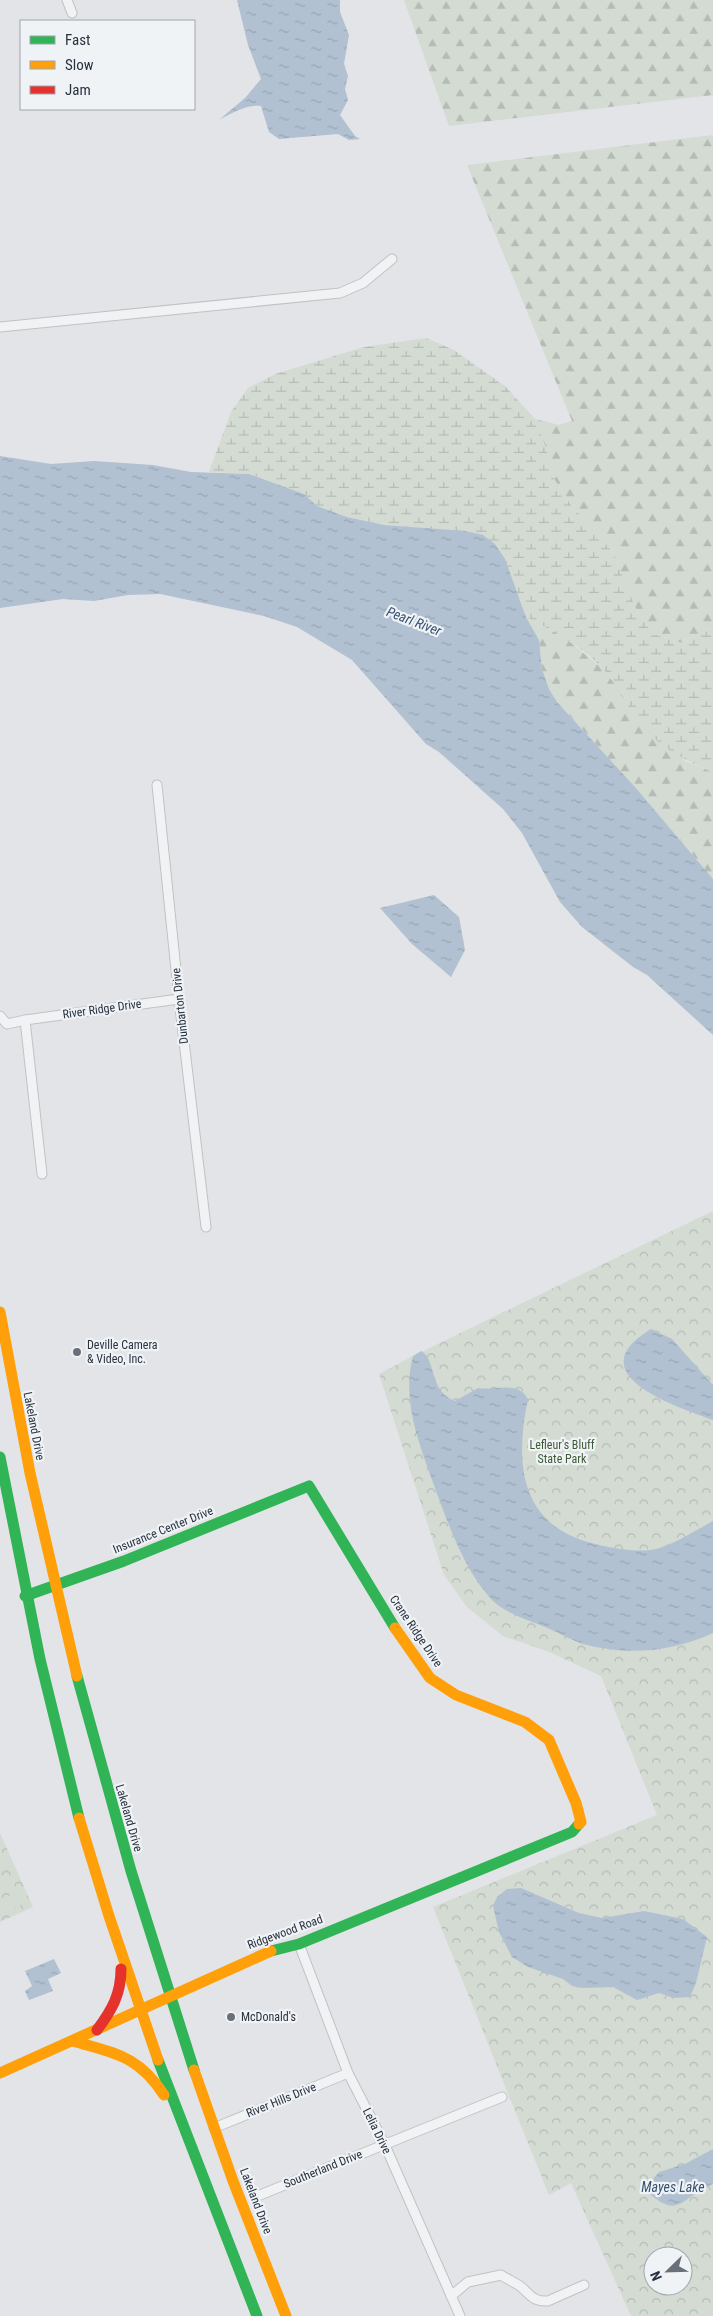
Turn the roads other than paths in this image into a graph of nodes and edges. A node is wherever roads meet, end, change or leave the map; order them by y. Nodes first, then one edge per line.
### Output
1 (67, 0) edge
2 (72, 12) dead end
3 (392, 259) dead end
4 (0, 327) edge
5 (157, 785) dead end
6 (178, 999) junction
7 (0, 1016) edge
8 (25, 1020) junction
9 (42, 1174) dead end
10 (206, 1227) dead end
11 (0, 1312) edge
12 (0, 1457) edge
13 (309, 1486) joint
14 (54, 1584) junction
15 (25, 1596) junction
16 (581, 1822) joint
17 (299, 1944) junction
18 (120, 1953) junction
19 (170, 1997) junction
20 (141, 2011) junction
21 (97, 2030) junction
22 (73, 2041) junction
23 (0, 2073) edge
24 (348, 2073) junction
25 (502, 2097) dead end
26 (214, 2128) junction
27 (185, 2134) junction
28 (384, 2144) junction
29 (256, 2197) dead end
30 (584, 2285) dead end
31 (451, 2296) junction
32 (257, 2316) edge
33 (286, 2316) edge
34 (460, 2316) edge

1 - 2 street
3 - 4 street
5 - 6 street, Dunbarton Drive
6 - 8 street, River Ridge Drive
6 - 10 street, Dunbarton Drive
7 - 8 street, River Ridge Drive
8 - 9 street
11 - 14 main road, Lakeland Drive
12 - 15 main road
13 - 14 main road, Insurance Center Drive
13 - 16 main road, Crane Ridge Drive
14 - 15 main road, Insurance Center Drive
14 - 19 main road, Lakeland Drive
15 - 18 main road
16 - 17 main road, Ridgewood Road
17 - 19 main road, Ridgewood Road
17 - 24 street, Lelia Drive
18 - 20 main road
18 - 21 main road
19 - 20 main road, Ridgewood Road
19 - 26 main road, Lakeland Drive
20 - 21 main road, Ridgewood Road
20 - 27 main road
21 - 22 main road, Ridgewood Road
22 - 23 main road, Ridgewood Road
22 - 27 main road
24 - 26 street, River Hills Drive
24 - 28 street, Lelia Drive
25 - 28 street, Southerland Drive
26 - 33 main road, Lakeland Drive
27 - 32 main road
28 - 29 street, Southerland Drive
28 - 31 street, Lelia Drive
30 - 31 street
31 - 34 street, Lelia Drive

